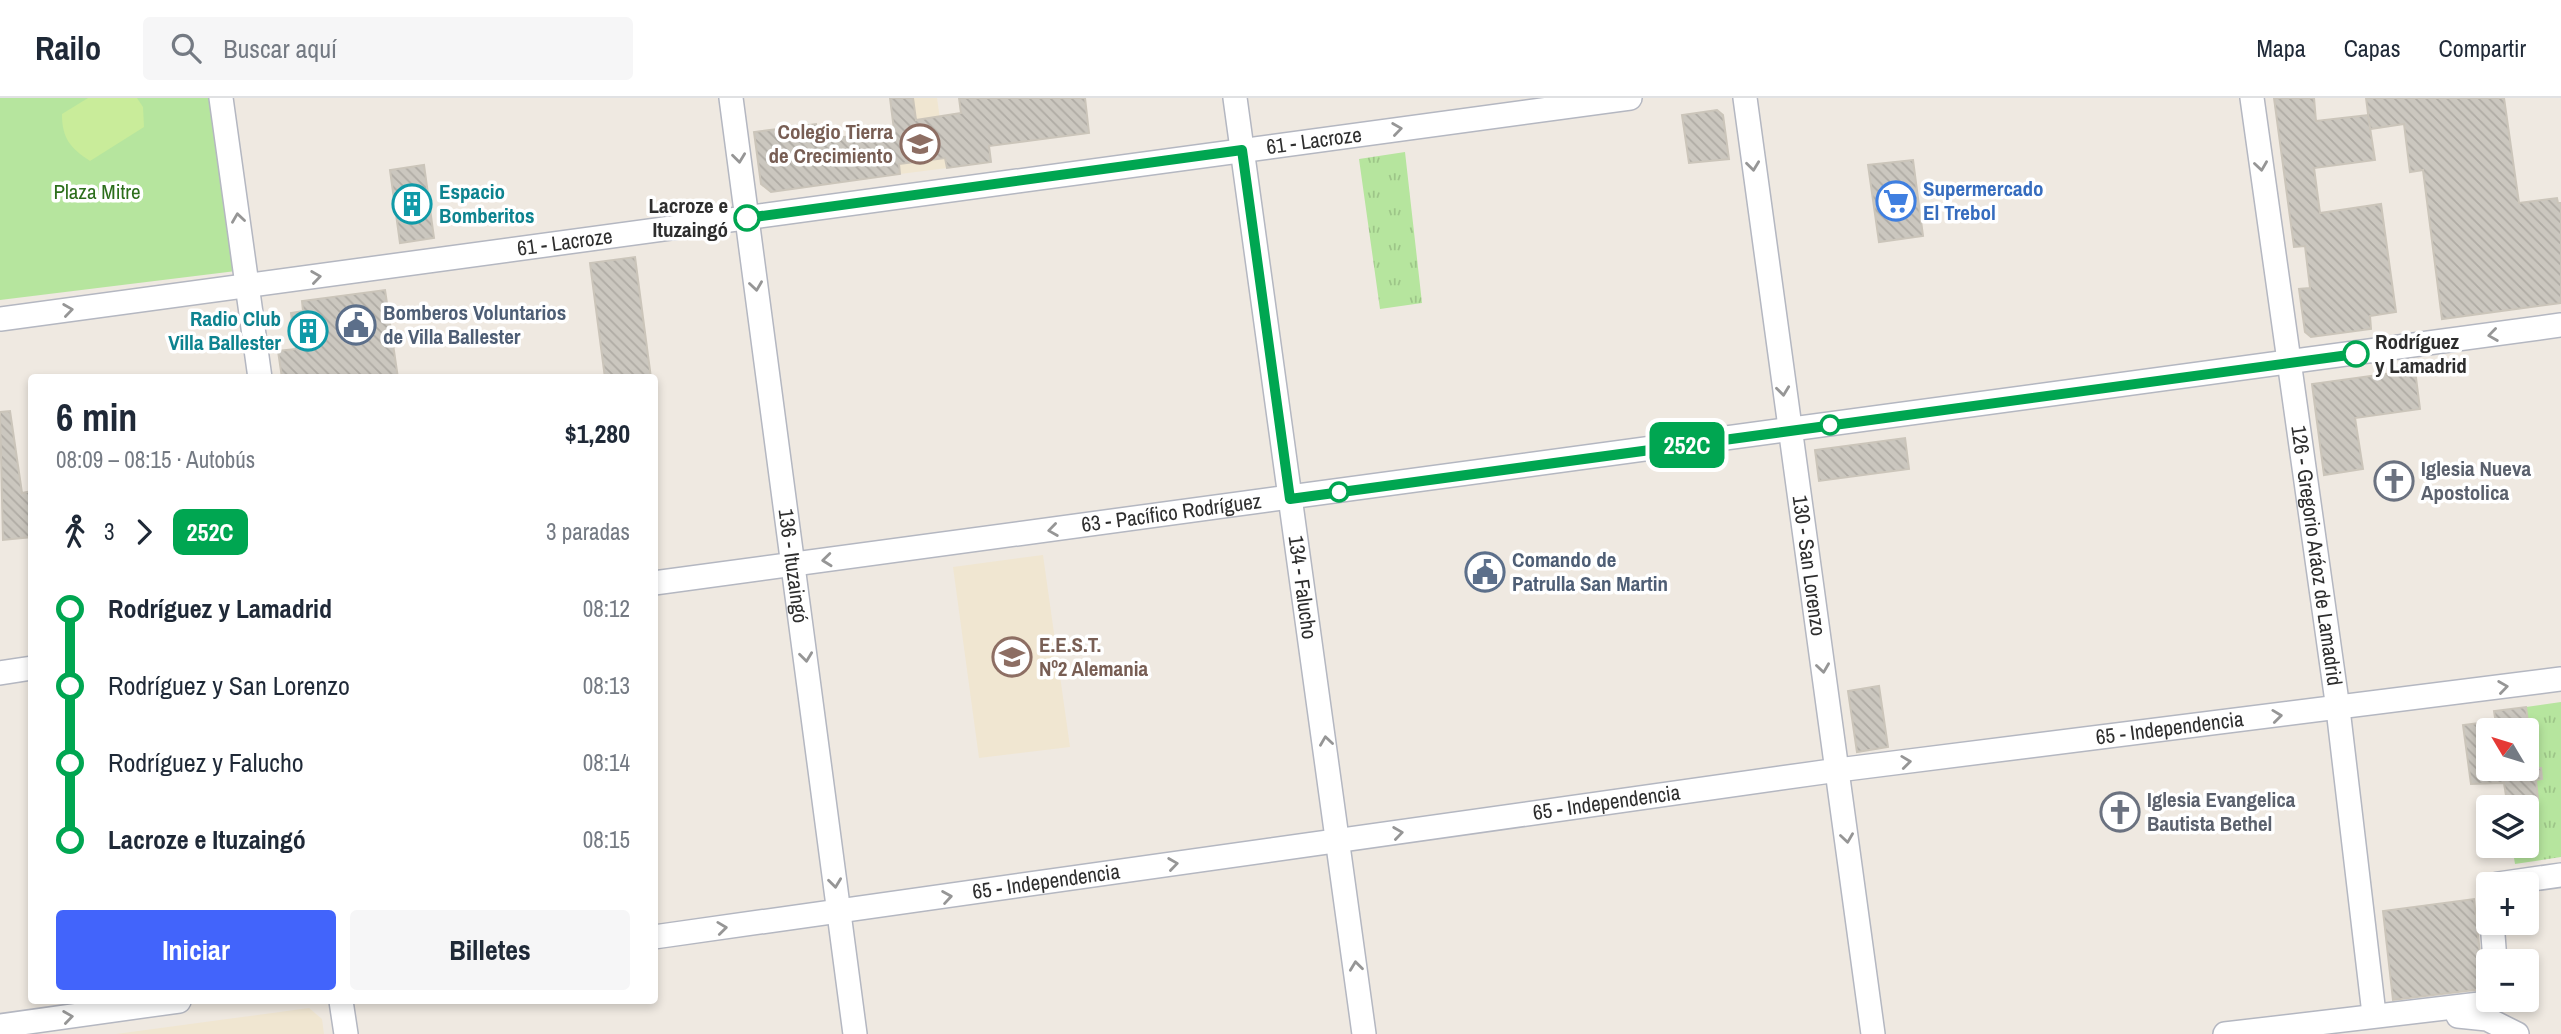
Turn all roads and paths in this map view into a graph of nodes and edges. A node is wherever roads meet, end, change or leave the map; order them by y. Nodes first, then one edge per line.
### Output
1 (220, 98) edge
2 (731, 98) edge
3 (1235, 98) edge
4 (1630, 98) edge
5 (1745, 98) edge
6 (2252, 98) edge
7 (1242, 150) junction
8 (747, 218) junction
9 (248, 286) junction
10 (0, 319) edge
11 (2561, 325) edge
12 (2289, 363) junction
13 (259, 374) edge
14 (1788, 431) junction
15 (1290, 499) junction
16 (794, 564) junction
17 (658, 582) edge
18 (28, 669) edge
19 (0, 673) edge
20 (2561, 679) edge
21 (2338, 709) junction
22 (1838, 770) junction
23 (1340, 841) junction
24 (2561, 875) edge
25 (2539, 878) edge
26 (839, 913) junction
27 (658, 936) edge
28 (158, 1004) edge
29 (341, 1004) edge
30 (2476, 1004) edge
31 (2374, 1014) junction
32 (0, 1027) edge
33 (346, 1034) edge
34 (855, 1034) edge
35 (1364, 1034) edge
36 (1873, 1034) edge
37 (2225, 1034) edge
38 (2309, 1034) edge
39 (2517, 1034) edge

9 -> 1 street
2 -> 8 street, 136 - Ituzaingó
3 - 7 street, 134 - Falucho
7 -> 4 street, 61 - Lacroze
5 -> 14 street, 130 - San Lorenzo
6 -> 12 street, 126 - Gregorio Aráoz de Lamadrid
7 - 8 street, 61 - Lacroze
7 - 15 street, 134 - Falucho
9 -> 8 street, 61 - Lacroze
8 -> 16 street, 136 - Ituzaingó
10 -> 9 street, 61 - Lacroze
9 - 13 street
11 -> 12 street, 63 - Pacífico Rodríguez
12 - 14 street, 63 - Pacífico Rodríguez
12 - 21 street, 126 - Gregorio Aráoz de Lamadrid
14 - 15 street, 63 - Pacífico Rodríguez
14 -> 22 street, 130 - San Lorenzo
15 -> 16 street, 63 - Pacífico Rodríguez
23 -> 15 street, 134 - Falucho
16 - 17 street, 63 - Pacífico Rodríguez
16 -> 26 street, 136 - Ituzaingó
18 - 19 street
21 -> 20 street, 65 - Independencia
22 -> 21 street, 65 - Independencia
21 - 31 street, 126 - Gregorio Aráoz de Lamadrid
23 -> 22 street, 65 - Independencia
22 -> 36 street, 130 - San Lorenzo
26 -> 23 street, 65 - Independencia
35 -> 23 street, 134 - Falucho
24 - 25 street
27 -> 26 street, 65 - Independencia
26 - 34 street, 136 - Ituzaingó
32 -> 28 street
29 - 33 street
30 - 31 street
31 - 37 street
38 - 39 street

